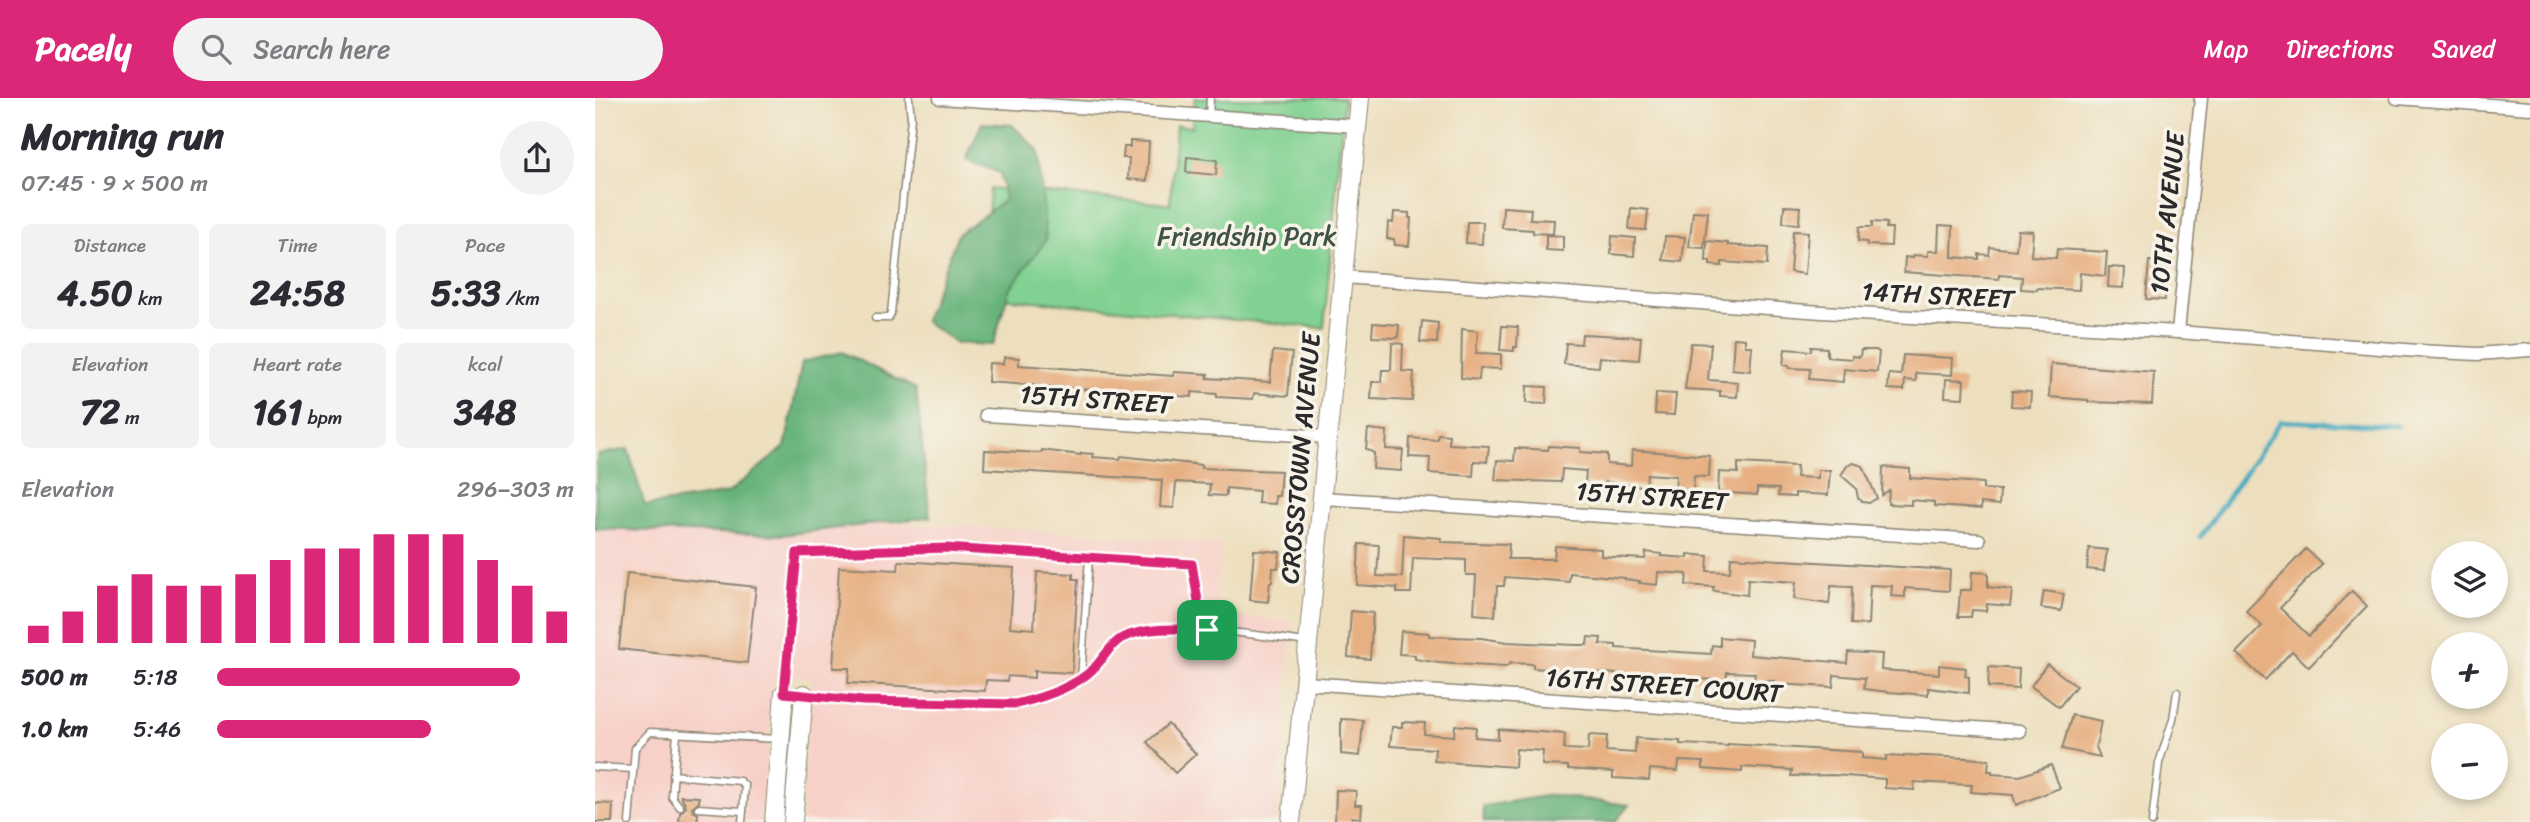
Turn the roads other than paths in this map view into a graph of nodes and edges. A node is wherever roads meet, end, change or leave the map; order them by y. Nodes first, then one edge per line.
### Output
1 (909, 98) edge
2 (940, 98) edge
3 (1210, 98) edge
4 (1360, 98) edge
5 (2201, 98) edge
6 (2396, 98) edge
7 (2530, 108) edge
8 (1209, 116) junction
9 (1357, 126) junction
10 (1343, 277) junction
11 (875, 318) dead end
12 (2178, 332) junction
13 (2530, 350) edge
14 (986, 415) dead end
15 (1328, 437) junction
16 (1322, 498) junction
17 (1979, 540) dead end
18 (1089, 557) junction
19 (1207, 630) junction
20 (1309, 642) junction
21 (1081, 678) junction
22 (1305, 683) junction
23 (2177, 692) dead end
24 (784, 693) junction
25 (804, 694) junction
26 (2020, 731) dead end
27 (677, 733) junction
28 (781, 739) junction
29 (595, 767) edge
30 (633, 769) junction
31 (673, 775) junction
32 (680, 807) dead end
33 (698, 808) dead end
34 (743, 811) junction
35 (629, 822) edge
36 (742, 822) edge
37 (774, 822) edge
38 (793, 822) edge
39 (1291, 822) edge
40 (2152, 822) edge

1 - 11 lane
2 - 8 street
3 - 8 lane
4 - 9 street, CROSSTOWN AVENUE
5 - 12 street, 10TH AVENUE
6 - 7 street
8 - 9 street
9 - 10 street, CROSSTOWN AVENUE
10 - 12 street, 14TH STREET
10 - 15 street, CROSSTOWN AVENUE
12 - 13 street, 14TH STREET
14 - 15 street, 15TH STREET
15 - 16 street, CROSSTOWN AVENUE
16 - 17 street, 15TH STREET
16 - 20 street, CROSSTOWN AVENUE
18 - 19 lane
18 - 21 lane
18 - 24 lane
19 - 20 lane
19 - 21 lane
20 - 22 street, CROSSTOWN AVENUE
21 - 25 lane
22 - 26 street, 16TH STREET COURT
22 - 39 street, CROSSTOWN AVENUE
23 - 40 lane
24 - 25 lane
24 - 28 street
25 - 38 street
27 - 28 lane
27 - 30 lane
27 - 31 lane
28 - 37 street
29 - 30 lane
30 - 35 lane
31 - 32 lane
31 - 34 lane
33 - 34 lane
34 - 36 lane

